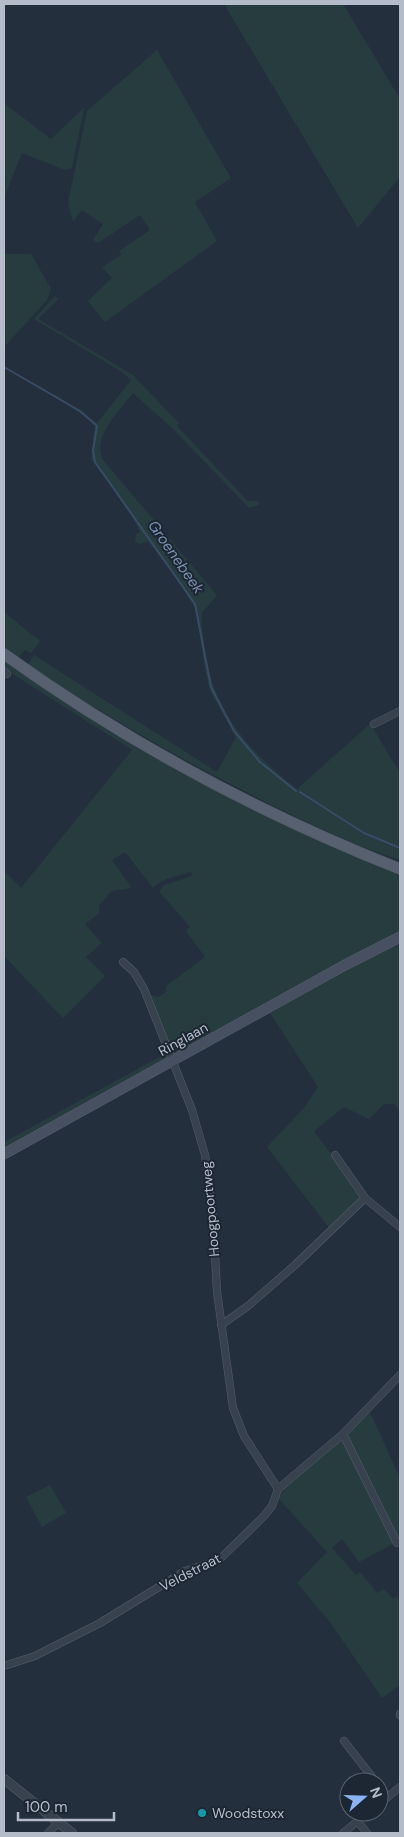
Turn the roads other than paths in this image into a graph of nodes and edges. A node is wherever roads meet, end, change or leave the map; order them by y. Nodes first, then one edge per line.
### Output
1 (4, 654) edge
2 (400, 711) edge
3 (374, 724) dead end
4 (367, 854) junction
5 (400, 863) edge
6 (400, 869) edge
7 (400, 937) edge
8 (400, 941) edge
9 (377, 948) junction
10 (123, 962) dead end
11 (173, 1060) junction
12 (4, 1154) edge
13 (335, 1155) dead end
14 (365, 1198) junction
15 (400, 1227) edge
16 (221, 1325) junction
17 (400, 1375) edge
18 (343, 1434) junction
19 (278, 1490) junction
20 (397, 1543) dead end
21 (4, 1666) edge
22 (344, 1741) dead end
23 (368, 1772) edge
24 (4, 1779) edge
25 (400, 1787) edge
26 (389, 1796) edge
27 (59, 1822) junction
28 (358, 1822) joint
29 (48, 1833) edge
30 (72, 1833) edge
31 (343, 1833) edge
32 (367, 1833) edge

1 - 4 main road
2 - 3 street
4 - 5 main road
4 - 6 main road
7 - 9 main road, Ringlaan
8 - 9 main road, Ringlaan
9 - 11 main road, Ringlaan
10 - 11 street, Hoogpoortweg
11 - 12 main road, Ringlaan
11 - 16 street, Hoogpoortweg
13 - 14 street
14 - 15 street
14 - 16 street
16 - 19 street, Hoogpoortweg
17 - 18 street, Veldstraat
18 - 19 street, Veldstraat
18 - 20 street
19 - 21 street, Veldstraat
22 - 23 street
24 - 27 street
25 - 26 street
27 - 29 street
27 - 30 street
28 - 31 street
28 - 32 street

